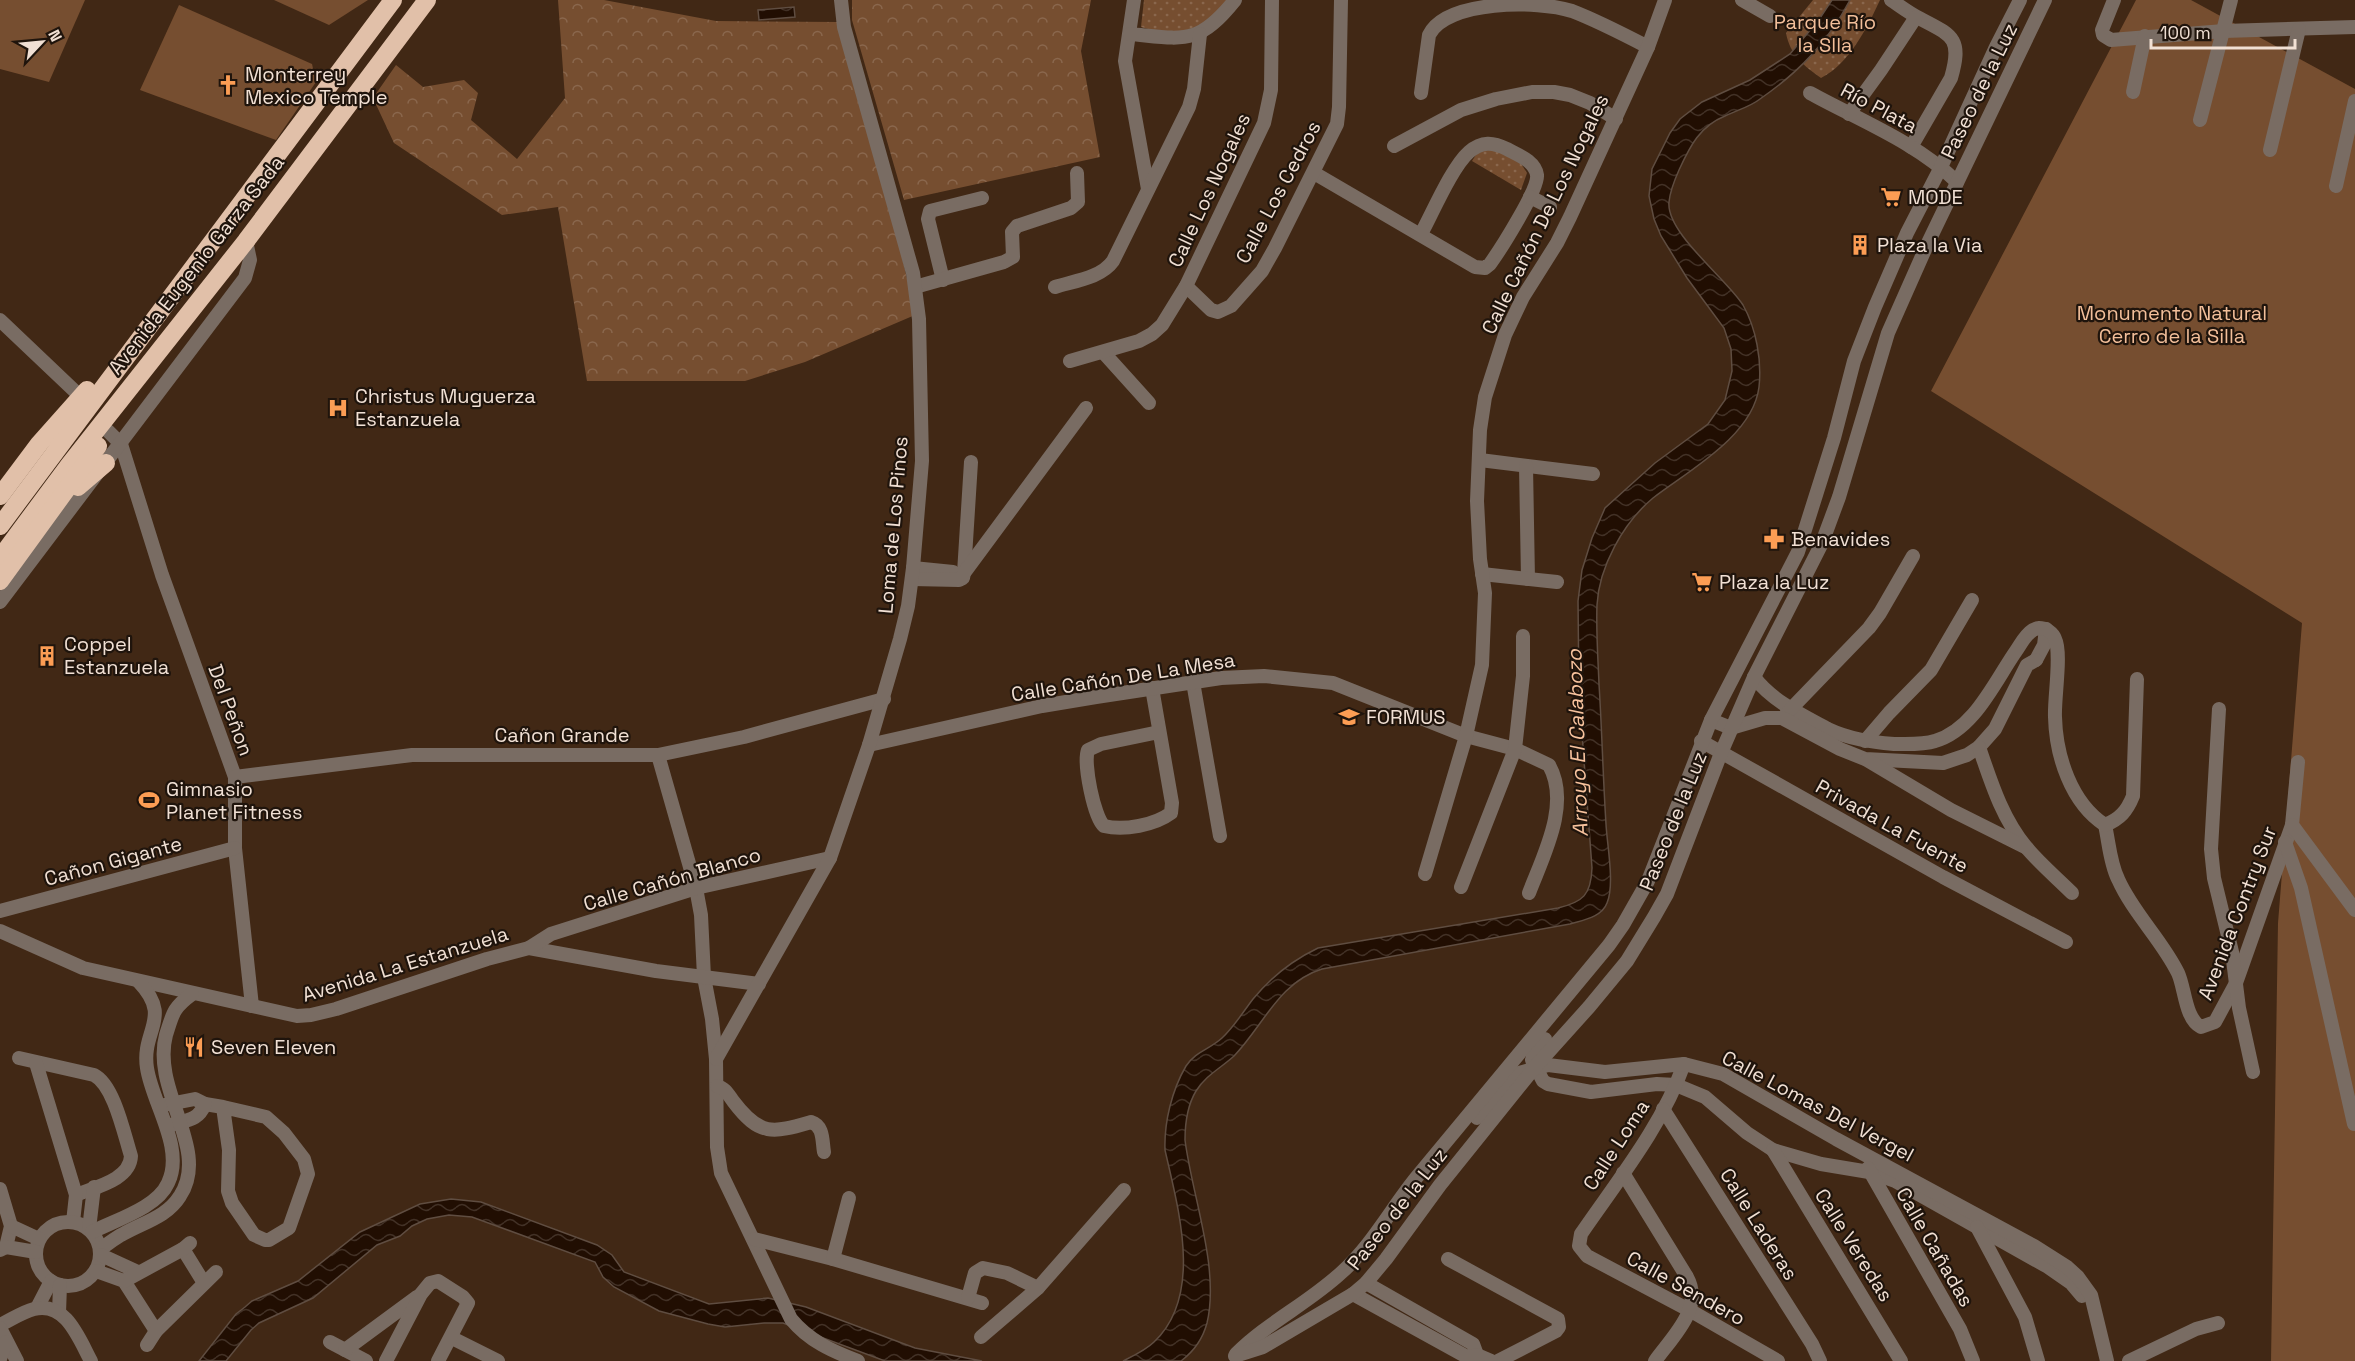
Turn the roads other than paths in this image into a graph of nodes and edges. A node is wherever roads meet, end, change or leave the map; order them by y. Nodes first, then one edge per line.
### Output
1 (393, 0) edge
2 (428, 0) edge
3 (841, 0) edge
4 (1134, 0) edge
5 (1235, 0) edge
6 (1272, 0) edge
7 (1341, 0) edge
8 (1665, 0) edge
9 (1742, 0) edge
10 (1891, 0) edge
11 (2020, 0) edge
12 (2045, 0) edge
13 (2114, 0) edge
14 (2231, 0) edge
15 (1770, 16) dead end
16 (1916, 17) junction
17 (2355, 27) edge
18 (2299, 29) junction
19 (2224, 31) junction
20 (1130, 34) junction
21 (1200, 34) junction
22 (2145, 36) junction
23 (1648, 47) junction
24 (2133, 92) dead end
25 (1421, 93) dead end
26 (1810, 93) dead end
27 (2355, 101) edge
28 (1848, 114) junction
29 (1616, 119) junction
30 (2200, 120) dead end
31 (1394, 146) dead end
32 (1911, 147) junction
33 (2270, 150) dead end
34 (1941, 167) junction
35 (1077, 173) dead end
36 (1314, 173) junction
37 (1957, 182) junction
38 (2336, 186) dead end
39 (1148, 189) junction
40 (1530, 197) junction
41 (982, 198) dead end
42 (1550, 207) dead end
43 (1907, 233) junction
44 (1420, 234) junction
45 (246, 241) junction
46 (1926, 245) junction
47 (943, 280) junction
48 (1186, 286) junction
49 (915, 287) junction
50 (1055, 287) dead end
51 (0, 320) edge
52 (1103, 352) junction
53 (123, 358) junction
54 (1070, 361) dead end
55 (129, 389) junction
56 (81, 397) junction
57 (1149, 403) dead end
58 (1086, 408) dead end
59 (108, 431) junction
60 (121, 444) junction
61 (1480, 460) junction
62 (971, 462) dead end
63 (106, 463) junction
64 (1526, 466) junction
65 (1593, 474) dead end
66 (0, 496) edge
67 (50, 513) junction
68 (0, 526) edge
69 (1913, 556) dead end
70 (0, 558) edge
71 (913, 573) junction
72 (964, 573) junction
73 (1482, 574) junction
74 (1528, 579) junction
75 (0, 580) edge
76 (1557, 582) dead end
77 (1972, 600) dead end
78 (0, 602) edge
79 (1761, 623) junction
80 (2046, 629) junction
81 (1776, 632) junction
82 (1522, 636) dead end
83 (2036, 660) junction
84 (1754, 677) junction
85 (2137, 679) dead end
86 (1193, 682) junction
87 (1152, 688) junction
88 (884, 699) junction
89 (1981, 705) junction
90 (2219, 709) dead end
91 (1787, 713) junction
92 (2001, 717) junction
93 (1711, 720) junction
94 (1731, 728) junction
95 (1159, 732) junction
96 (2056, 735) junction
97 (1467, 736) junction
98 (1701, 741) junction
99 (1865, 741) junction
100 (1936, 741) junction
101 (869, 745) junction
102 (1979, 747) junction
103 (1515, 749) junction
104 (1721, 753) junction
105 (658, 755) junction
106 (1865, 759) junction
107 (2298, 762) dead end
108 (1943, 763) junction
109 (235, 777) junction
110 (2003, 811) junction
111 (2105, 825) junction
112 (2292, 825) junction
113 (1988, 830) junction
114 (1220, 836) dead end
115 (2285, 842) junction
116 (236, 848) junction
117 (2027, 848) junction
118 (1656, 856) junction
119 (830, 858) junction
120 (1678, 866) junction
121 (1425, 874) dead end
122 (1461, 887) dead end
123 (696, 888) junction
124 (1529, 893) dead end
125 (2072, 893) dead end
126 (2355, 910) edge
127 (0, 911) edge
128 (0, 931) edge
129 (2066, 942) dead end
130 (529, 948) junction
131 (704, 977) junction
132 (139, 982) junction
133 (2236, 983) junction
134 (759, 984) junction
135 (1577, 985) junction
136 (192, 994) junction
137 (252, 1006) junction
138 (19, 1058) dead end
139 (716, 1059) junction
140 (36, 1063) junction
141 (1684, 1064) junction
142 (1535, 1067) junction
143 (1568, 1067) junction
144 (1605, 1072) junction
145 (2253, 1072) dead end
146 (1676, 1084) junction
147 (717, 1086) junction
148 (1557, 1086) junction
149 (1602, 1091) junction
150 (166, 1104) junction
151 (206, 1104) junction
152 (223, 1107) junction
153 (1663, 1109) junction
154 (173, 1124) junction
155 (2354, 1124) edge
156 (1773, 1150) junction
157 (824, 1152) dead end
158 (1438, 1152) junction
159 (1864, 1154) junction
160 (1869, 1172) junction
161 (1623, 1173) junction
162 (94, 1187) junction
163 (0, 1189) edge
164 (1124, 1190) dead end
165 (76, 1195) junction
166 (849, 1198) dead end
167 (73, 1222) junction
168 (11, 1226) junction
169 (1977, 1227) junction
170 (90, 1231) junction
171 (754, 1239) junction
172 (1579, 1245) joint
173 (38, 1246) junction
174 (3, 1248) edge
175 (100, 1252) junction
176 (833, 1259) junction
177 (1448, 1259) dead end
178 (96, 1271) junction
179 (138, 1272) junction
180 (216, 1272) dead end
181 (124, 1281) junction
182 (55, 1283) junction
183 (204, 1283) junction
184 (1366, 1283) junction
185 (1038, 1288) junction
186 (421, 1294) junction
187 (1353, 1294) junction
188 (1389, 1296) junction
189 (968, 1298) junction
190 (982, 1303) dead end
191 (37, 1308) junction
192 (1379, 1308) junction
193 (2095, 1308) junction
194 (1691, 1311) junction
195 (59, 1313) junction
196 (2218, 1323) dead end
197 (0, 1327) edge
198 (156, 1331) junction
199 (981, 1337) dead end
200 (452, 1338) junction
201 (6, 1342) junction
202 (330, 1342) dead end
203 (147, 1345) dead end
204 (345, 1350) junction
205 (1477, 1355) junction
206 (1231, 1358) edge
207 (0, 1359) edge
208 (16, 1361) edge
209 (91, 1361) edge
210 (366, 1361) edge
211 (386, 1361) edge
212 (438, 1361) edge
213 (498, 1361) edge
214 (858, 1361) edge
215 (1491, 1361) edge
216 (1498, 1361) edge
217 (1655, 1361) edge
218 (1778, 1361) edge
219 (1820, 1361) edge
220 (1901, 1361) edge
221 (1973, 1361) edge
222 (2038, 1361) edge
223 (2107, 1361) edge
224 (2129, 1361) edge

1 - 53 highway, Avenida Eugenio Garza Sada
2 - 45 highway, Avenida Eugenio Garza Sada
3 - 49 street, Loma de Los Pinos
4 - 20 street
5 - 21 street
6 - 48 street, Calle Los Nogales
7 - 36 street, Calle Los Cedros
8 - 23 street, Calle Cañón De Los Nogales
9 - 15 street
10 - 16 street
11 - 34 street, Paseo de la Luz
12 - 37 street, Paseo de la Luz
13 - 22 street
14 - 19 street
16 - 28 street
16 - 32 street
17 - 18 street
18 - 19 street
18 - 33 street
19 - 22 street
19 - 30 street
20 - 21 street
20 - 39 street
21 - 39 street
22 - 24 street
23 - 25 street
23 - 29 street, Calle Cañón De Los Nogales
26 - 28 street, Río Plata
27 - 38 street
28 - 32 street, Río Plata
29 - 31 street
29 - 61 street, Calle Cañón De Los Nogales
32 - 34 street, Río Plata
34 - 37 street, Río Plata
34 - 43 street, Paseo de la Luz
35 - 47 street
36 - 44 street
36 - 48 street, Calle Los Cedros
37 - 46 street, Paseo de la Luz
39 - 50 street
40 - 42 street
40 - 44 street
40 - 44 street
41 - 47 street
43 - 46 street
43 - 79 street, Paseo de la Luz
45 - 55 highway, Avenida Eugenio Garza Sada
45 - 60 street
46 - 81 street, Paseo de la Luz
47 - 49 street
48 - 52 street, Calle Los Nogales
49 - 71 street, Loma de Los Pinos
51 - 56 street
52 - 54 street, Calle Los Nogales
52 - 57 street
53 - 56 highway
53 - 68 highway, Avenida Eugenio Garza Sada
55 - 59 highway
55 - 70 highway, Avenida Eugenio Garza Sada
56 - 66 highway
58 - 72 street
59 - 60 street
59 - 67 highway
60 - 63 street
60 - 109 street, Del Peñon
61 - 64 street
61 - 73 street, Calle Cañón De Los Nogales
62 - 72 street
63 - 67 highway
63 - 78 street
64 - 65 street
64 - 74 street
67 - 75 highway
69 - 91 street
71 - 72 street
71 - 88 street, Loma de Los Pinos
73 - 74 street
73 - 97 street, Calle Cañón De Los Nogales
74 - 76 street
77 - 99 street
79 - 81 street
79 - 93 street, Paseo de la Luz
80 - 83 street
80 - 89 street
80 - 96 street
81 - 84 street, Paseo de la Luz
82 - 103 street
83 - 92 street
83 - 96 street
84 - 91 street
84 - 94 street, Paseo de la Luz
85 - 111 street
86 - 87 street, Calle Cañón De La Mesa
86 - 97 street, Calle Cañón De La Mesa
86 - 114 street
87 - 95 street
87 - 101 street, Calle Cañón De La Mesa
88 - 101 street, Loma de Los Pinos
88 - 105 street, Cañon Grande
89 - 92 street
89 - 100 street
90 - 133 street
91 - 94 street
91 - 99 street
91 - 106 street
92 - 102 street
93 - 94 street
93 - 98 street, Paseo de la Luz
94 - 104 street, Paseo de la Luz
95 - 95 street
96 - 111 street
97 - 103 street, Calle Cañón De La Mesa
97 - 121 street, Calle Cañón De Los Nogales
98 - 104 street, Privada La Fuente
98 - 118 street, Paseo de la Luz
99 - 100 street
100 - 108 street
101 - 119 street, Loma de Los Pinos
102 - 108 street
102 - 110 street
103 - 122 street
103 - 124 street, Calle Cañón De La Mesa
104 - 120 street, Paseo de la Luz
104 - 129 street, Privada La Fuente
105 - 109 street, Cañon Grande
105 - 123 street
106 - 108 street
106 - 113 street
107 - 112 street
109 - 116 street, Del Peñon
110 - 113 street
110 - 117 street
111 - 133 street, Avenida Contry Sur
112 - 115 street, Avenida Contry Sur
112 - 126 street, Avenida Contry Sur
113 - 117 street
115 - 133 street, Avenida Contry Sur
115 - 155 street
116 - 127 street, Cañon Gigante
116 - 137 street, Del Peñon
117 - 125 street
118 - 120 street
118 - 135 street, Paseo de la Luz
119 - 123 street, Calle Cañón Blanco
119 - 134 street, Loma de Los Pinos
120 - 142 street, Paseo de la Luz
123 - 130 street, Calle Cañón Blanco
123 - 131 street
128 - 132 street, Avenida La Estanzuela
130 - 131 street, Avenida La Estanzuela
130 - 137 street, Avenida La Estanzuela
131 - 134 street, Avenida La Estanzuela
131 - 139 street
132 - 136 street, Avenida La Estanzuela
132 - 150 street
133 - 145 street
134 - 139 street, Loma de Los Pinos
135 - 142 street
135 - 158 street, Paseo de la Luz
136 - 137 street, Avenida La Estanzuela
136 - 150 street
138 - 140 street
139 - 147 street
140 - 162 street
140 - 165 street
141 - 144 street, Calle Lomas Del Vergel
141 - 146 street, Calle Loma
141 - 159 street, Calle Lomas Del Vergel
142 - 143 street, Calle Lomas Del Vergel
142 - 148 street
142 - 158 street
142 - 184 street, Paseo de la Luz
143 - 144 street, Calle Lomas Del Vergel
143 - 148 street
144 - 149 street
146 - 149 street, Calle Lomas Del Vergel
146 - 153 street, Calle Loma
146 - 156 street, Calle Lomas Del Vergel
147 - 157 street
147 - 171 street
148 - 149 street, Calle Lomas Del Vergel
150 - 151 street
150 - 154 street
151 - 152 street
151 - 154 street
152 - 152 street
153 - 161 street, Calle Loma
153 - 219 street, Calle Laderas
154 - 170 street
154 - 175 street
156 - 160 street, Calle Lomas Del Vergel
156 - 220 street, Calle Veredas
158 - 206 street, Paseo de la Luz
159 - 160 street, Calle Cañadas
159 - 193 street, Calle Lomas Del Vergel
160 - 169 street, Calle Lomas Del Vergel
160 - 221 street, Calle Cañadas
161 - 172 street, Calle Loma
161 - 194 street
162 - 165 street
162 - 170 street
163 - 168 street
164 - 185 street
165 - 167 street
166 - 176 street
167 - 170 street
167 - 173 street
168 - 173 street
168 - 174 street
169 - 193 street, Calle Lomas Del Vergel
169 - 222 street
170 - 175 street
171 - 176 street
171 - 214 street
172 - 194 street, Calle Sendero
173 - 174 street
173 - 182 street
175 - 178 street
175 - 179 street
176 - 189 street
177 - 216 street
178 - 181 street
178 - 182 street
179 - 181 street
179 - 183 street
180 - 183 street
181 - 198 street
182 - 191 street
182 - 195 street
183 - 198 street
184 - 187 street, Paseo de la Luz
184 - 188 street
185 - 189 street
185 - 199 street
186 - 200 street
186 - 204 street
186 - 211 street
187 - 192 street
187 - 206 street, Paseo de la Luz
188 - 192 street
188 - 205 street
189 - 190 street
191 - 195 street
191 - 197 street
192 - 205 street
193 - 223 street, Calle Lomas Del Vergel
194 - 217 street
194 - 218 street, Calle Sendero
195 - 209 street
196 - 224 street
197 - 201 street
198 - 203 street
200 - 212 street
200 - 213 street
201 - 207 street
201 - 208 street
202 - 204 street
204 - 210 street
205 - 215 street

